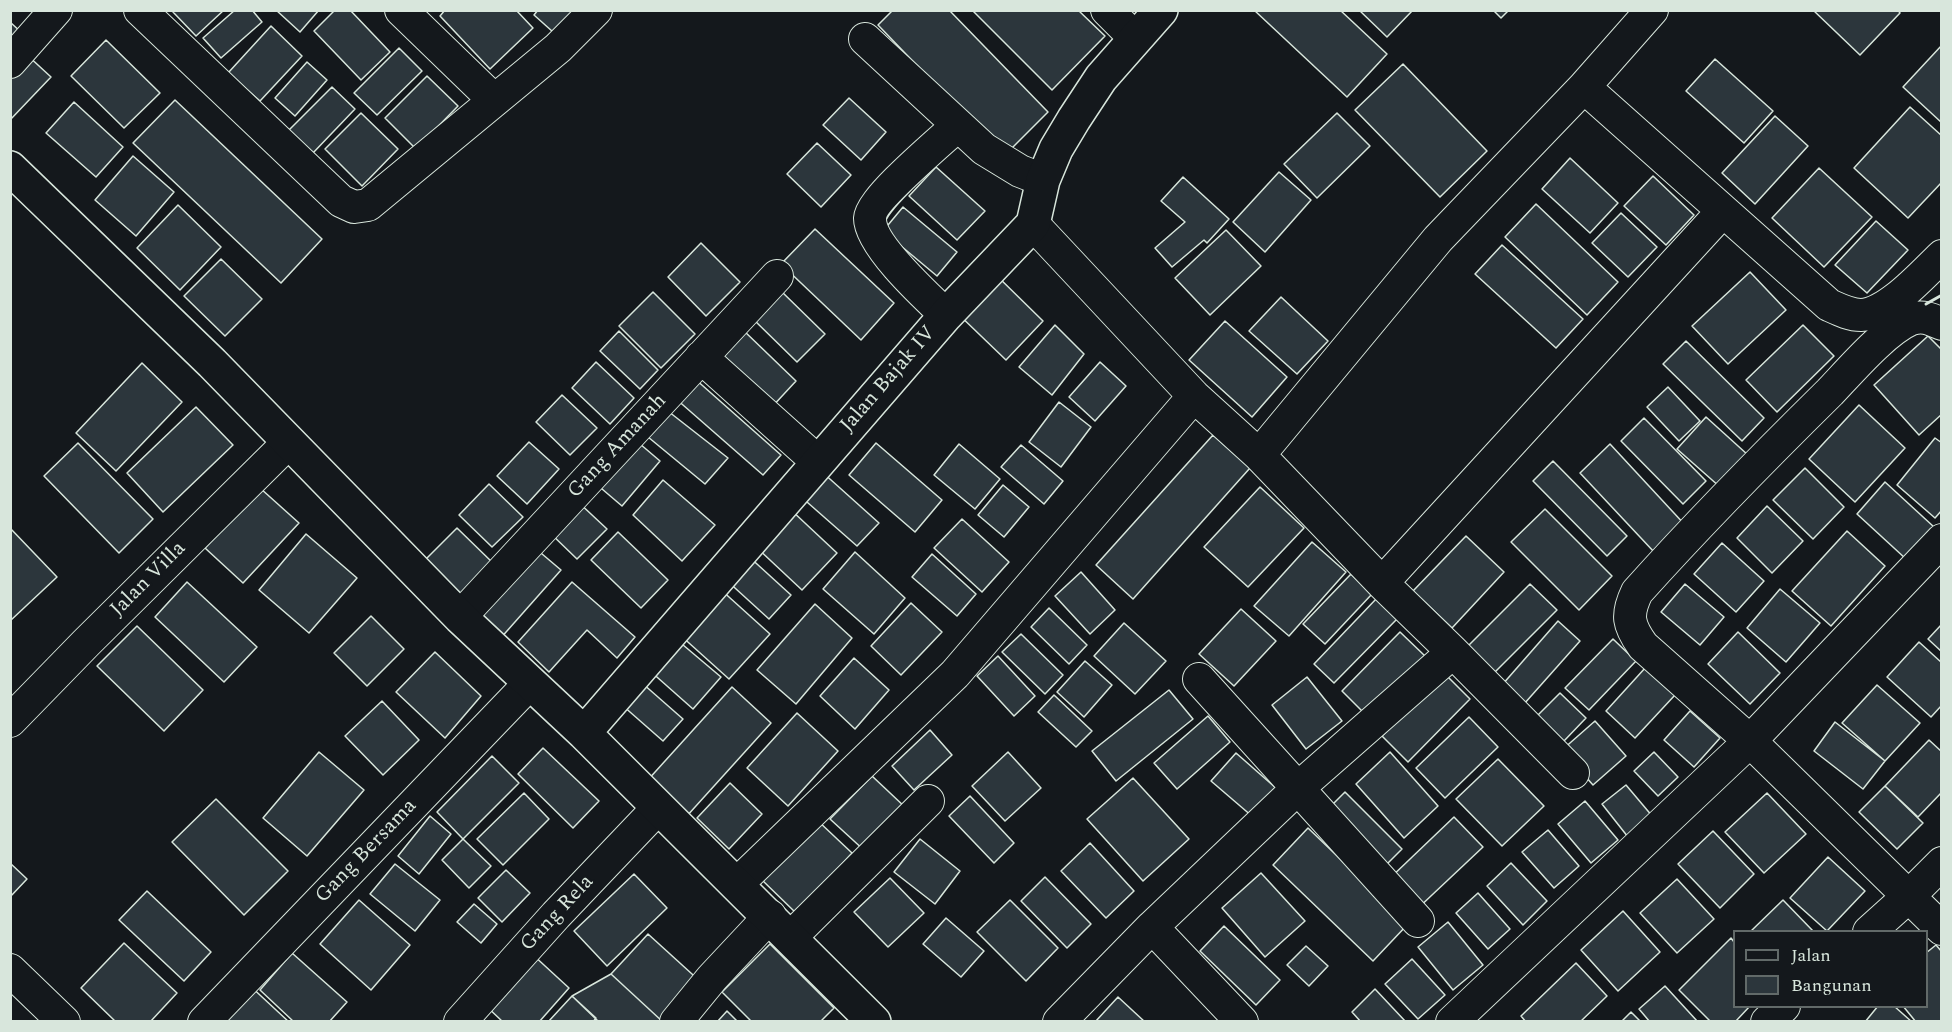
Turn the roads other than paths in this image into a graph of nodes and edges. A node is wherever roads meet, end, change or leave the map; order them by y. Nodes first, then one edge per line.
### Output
1 (56, 10) edge
2 (140, 10) edge
3 (400, 10) edge
4 (596, 10) edge
5 (1107, 10) edge
6 (1161, 10) edge
7 (1652, 10) edge
8 (1135, 38) junction
9 (865, 39) dead end
10 (10, 62) edge
11 (1584, 87) junction
12 (494, 100) junction
13 (958, 125) junction
14 (10, 168) edge
15 (1043, 180) junction
16 (1722, 212) junction
17 (1033, 225) junction
18 (1941, 256) edge
19 (777, 276) dead end
20 (946, 315) junction
21 (1941, 324) edge
22 (701, 357) junction
23 (1194, 396) junction
24 (289, 442) junction
25 (1259, 455) junction
26 (818, 462) junction
27 (1941, 540) edge
28 (1382, 583) junction
29 (460, 617) junction
30 (1453, 652) junction
31 (1199, 680) dead end
32 (531, 683) junction
33 (10, 721) edge
34 (584, 733) junction
35 (1750, 741) junction
36 (1573, 773) dead end
37 (1297, 789) junction
38 (928, 801) dead end
39 (658, 808) junction
40 (1941, 863) edge
41 (737, 884) junction
42 (1909, 896) junction
43 (1418, 921) dead end
44 (780, 927) junction
45 (1152, 927) junction
46 (1941, 929) edge
47 (1871, 930) edge
48 (10, 970) edge
49 (1783, 1008) edge
50 (64, 1022) edge
51 (204, 1022) edge
52 (460, 1022) edge
53 (676, 1022) edge
54 (874, 1022) edge
55 (1059, 1022) edge
56 (1242, 1022) edge
57 (1452, 1022) edge
58 (1767, 1022) edge

1 - 10 street
2 - 12 street
3 - 12 street
4 - 12 street
5 - 8 street
6 - 8 street
7 - 11 street
8 - 15 street
9 - 13 street
11 - 16 street
11 - 25 street
13 - 15 street
13 - 20 street
14 - 24 street
15 - 17 street
16 - 18 street
16 - 28 street
17 - 20 street, Jalan Bajak IV
17 - 23 street
19 - 22 street, Gang Amanah
20 - 26 street, Jalan Bajak IV
21 - 35 street
22 - 26 street
22 - 29 street, Gang Amanah
23 - 25 street
23 - 41 street
24 - 29 street
24 - 33 street, Jalan Villa
25 - 28 street
26 - 34 street, Jalan Bajak IV
27 - 35 street
28 - 30 street
29 - 32 street
30 - 36 street
30 - 37 street
31 - 37 street
32 - 34 street
32 - 51 street, Gang Bersama
34 - 39 street
35 - 42 street
35 - 57 street
37 - 43 street
37 - 45 street
38 - 44 street
39 - 41 street
39 - 52 street, Gang Rela
40 - 42 street
41 - 44 street
42 - 46 street
42 - 47 street
44 - 53 street
44 - 54 street
45 - 55 street
45 - 56 street
48 - 50 street
49 - 58 street

